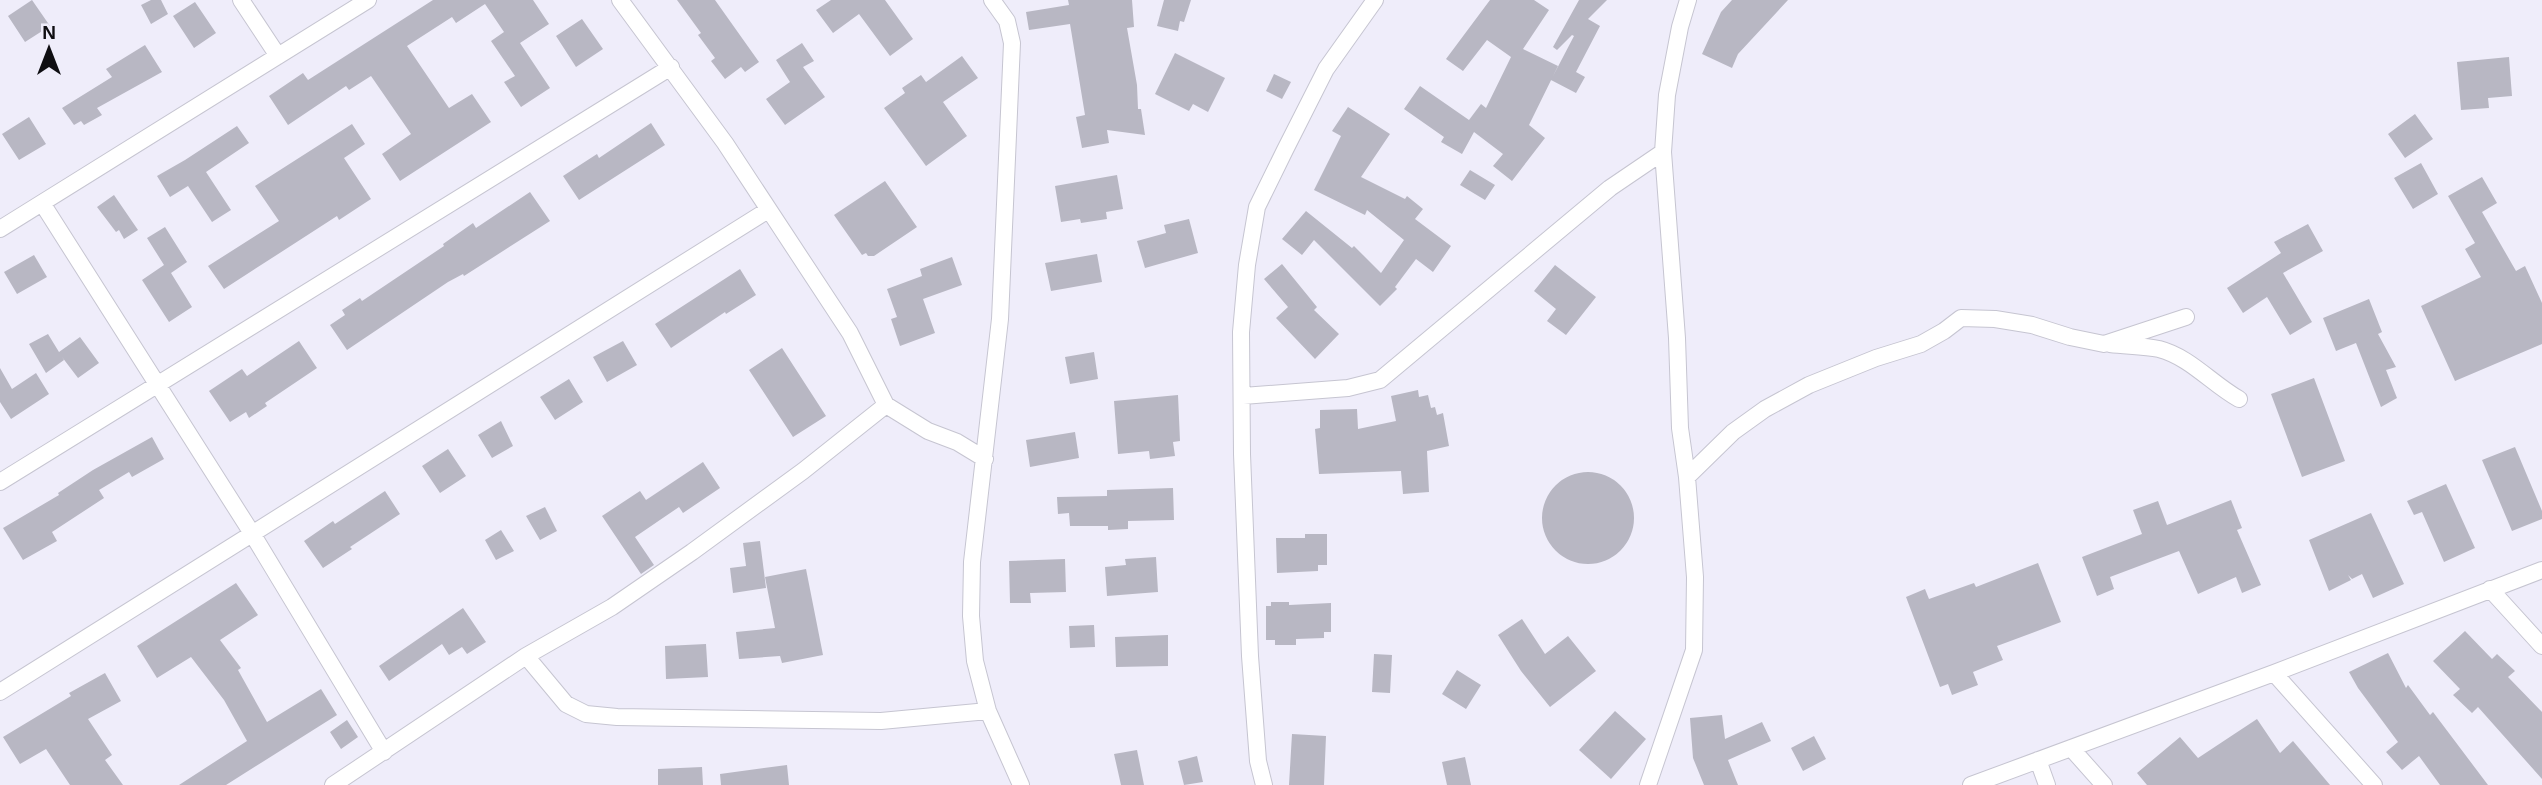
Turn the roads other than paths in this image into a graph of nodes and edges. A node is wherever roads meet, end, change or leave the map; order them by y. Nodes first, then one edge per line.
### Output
1 (241, 0) edge
2 (368, 0) edge
3 (621, 0) edge
4 (992, 0) edge
5 (1375, 0) edge
6 (1688, 0) edge
7 (278, 55) junction
8 (671, 67) junction
9 (1663, 152) junction
10 (42, 203) junction
11 (768, 210) junction
12 (0, 229) edge
13 (2186, 317) dead end
14 (2104, 344) junction
15 (157, 384) junction
16 (1243, 396) junction
17 (2239, 399) dead end
18 (886, 405) junction
19 (985, 459) junction
20 (1686, 477) junction
21 (0, 482) edge
22 (253, 535) junction
23 (2542, 570) edge
24 (2490, 589) junction
25 (2542, 646) edge
26 (526, 656) junction
27 (2274, 673) junction
28 (0, 691) edge
29 (988, 711) junction
30 (2071, 748) junction
31 (384, 752) junction
32 (2038, 760) junction
33 (333, 785) edge
34 (1021, 785) edge
35 (1264, 785) edge
36 (1648, 785) edge
37 (1971, 785) edge
38 (2047, 785) edge
39 (2104, 785) edge
40 (2374, 785) edge

1 - 7 street
2 - 7 street
3 - 8 street
4 - 19 street
5 - 16 street
6 - 9 street
7 - 10 street
8 - 11 street
8 - 15 street
9 - 16 street
9 - 20 street
10 - 12 street
10 - 15 street
11 - 18 street
11 - 22 street
13 - 14 street
14 - 17 street
14 - 20 street
15 - 21 street
15 - 22 street
16 - 35 street
18 - 19 street
18 - 26 street
19 - 29 street
20 - 36 street
22 - 28 street
22 - 31 street
23 - 24 street
24 - 25 street
24 - 27 street
26 - 29 street
26 - 31 street
27 - 30 street
27 - 40 street
29 - 34 street
30 - 32 street
30 - 39 street
31 - 33 street
32 - 37 street
32 - 38 street

